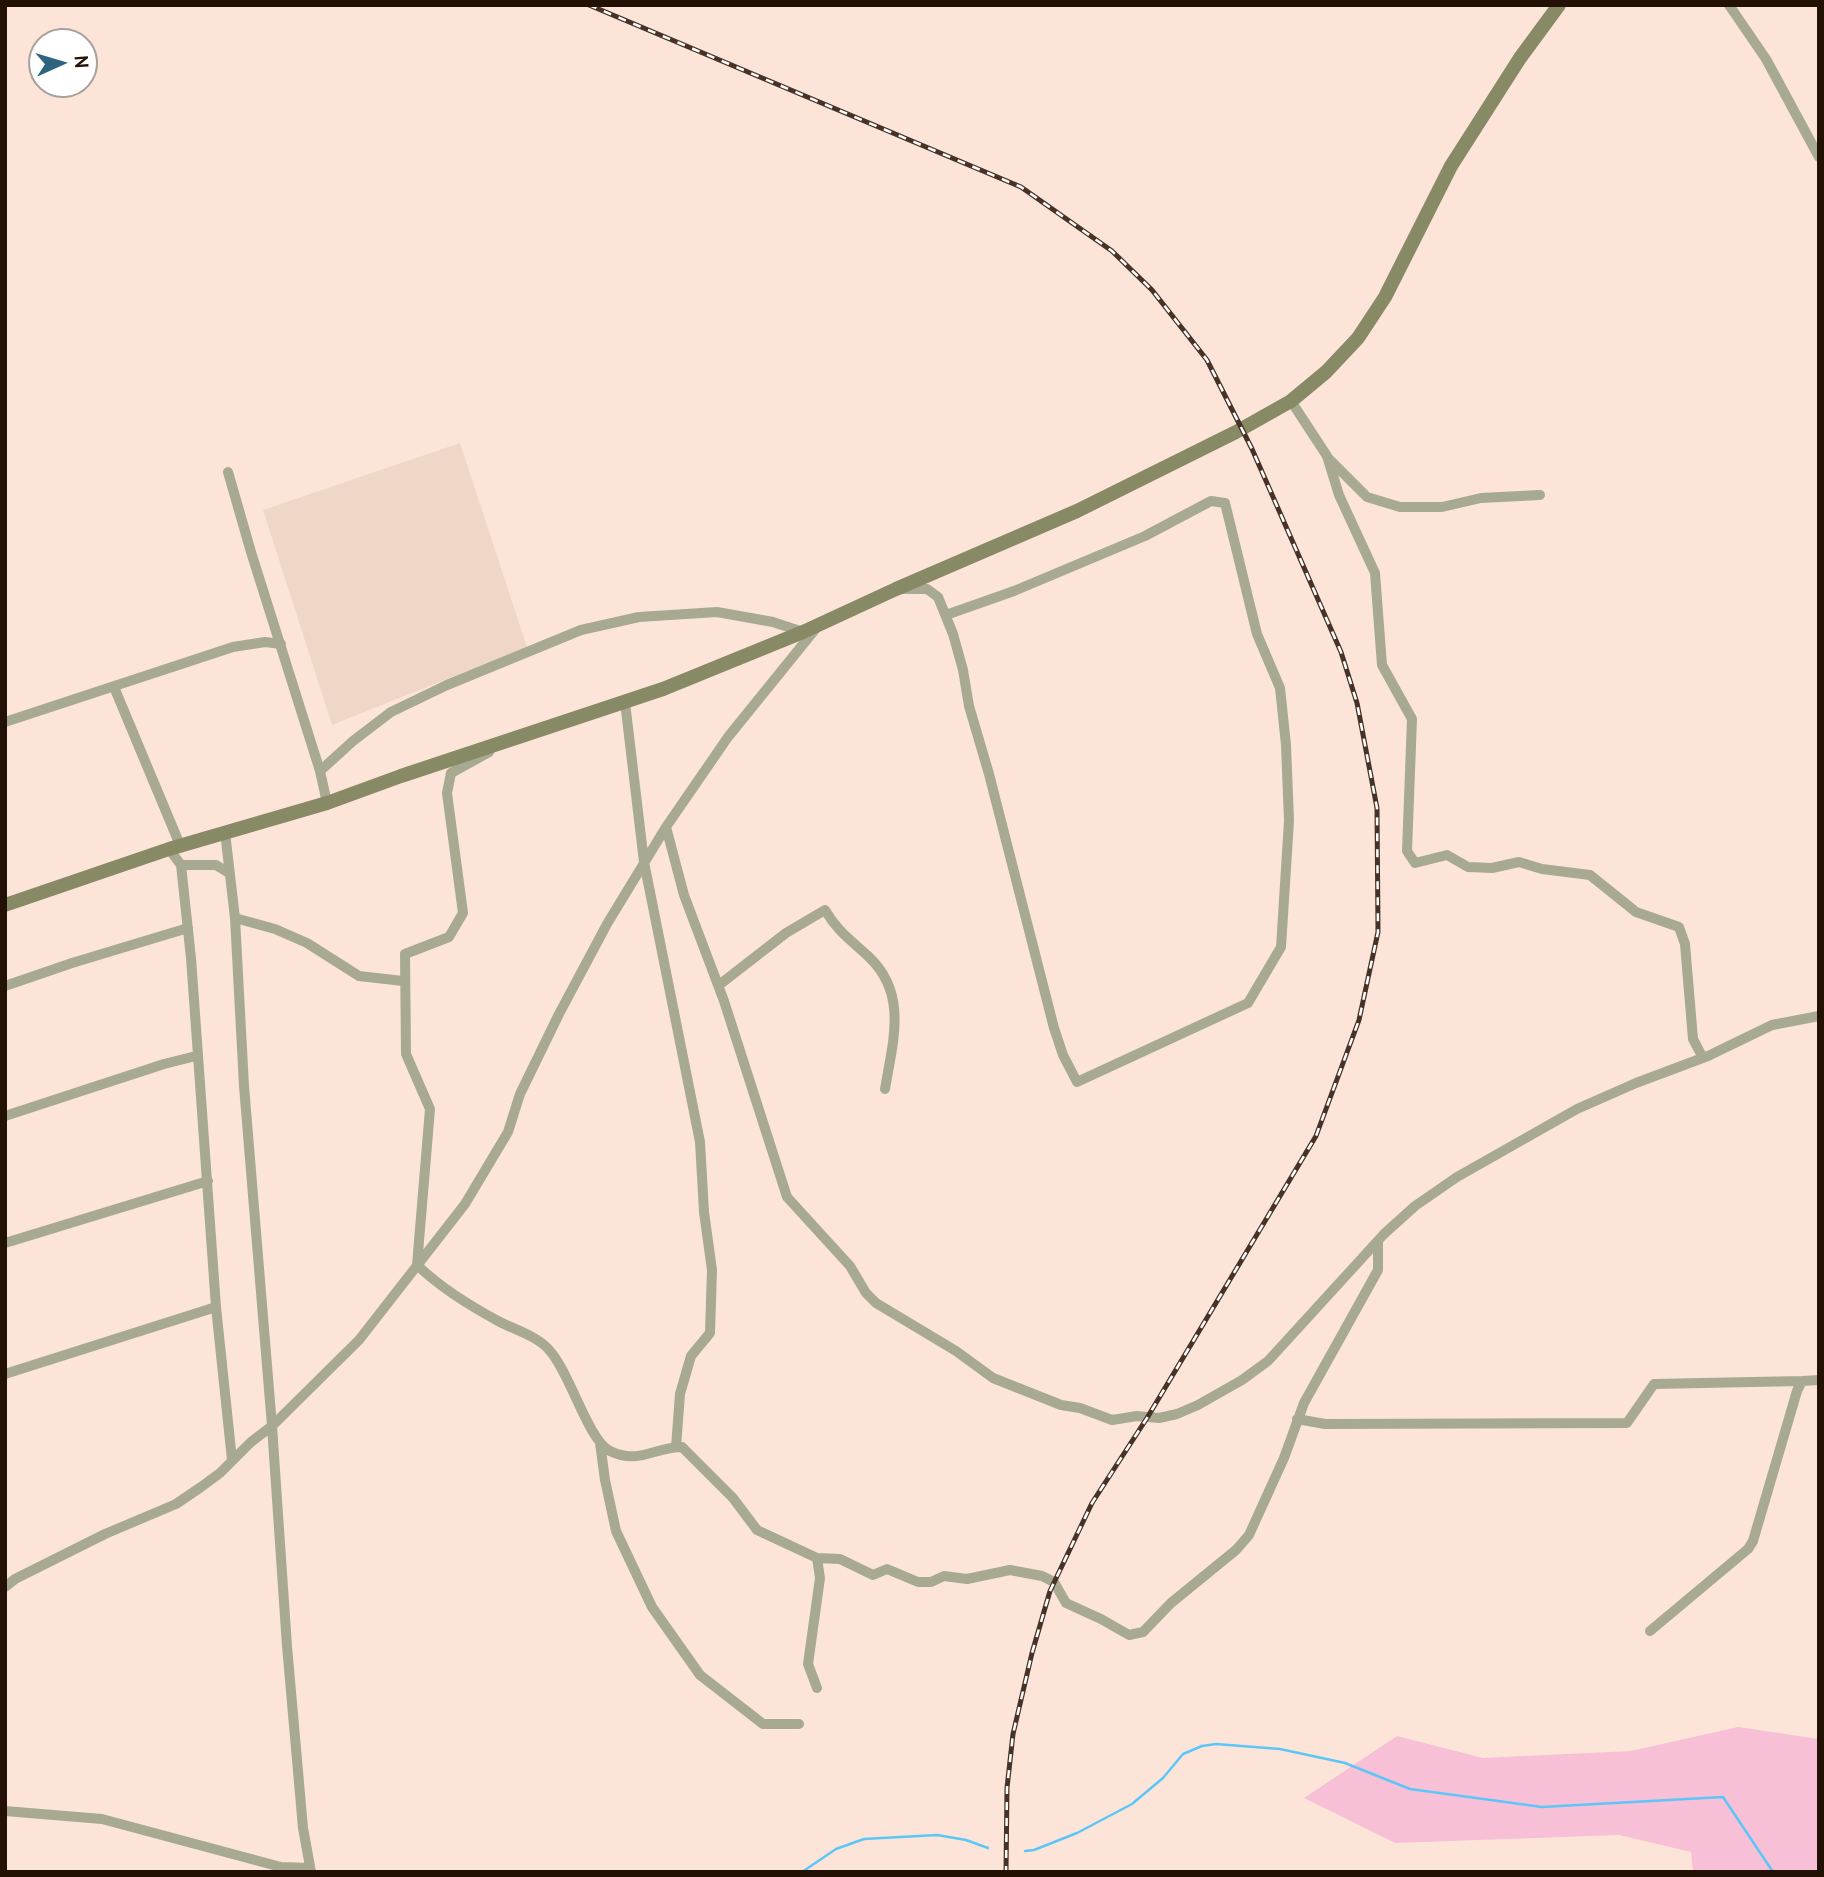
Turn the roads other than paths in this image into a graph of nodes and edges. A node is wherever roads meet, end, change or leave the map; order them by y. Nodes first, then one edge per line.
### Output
1 (1559, 5) edge
2 (1728, 5) edge
3 (1819, 157) edge
4 (1291, 401) junction
5 (1326, 456) junction
6 (228, 472) dead end
7 (1541, 495) dead end
8 (896, 589) junction
9 (946, 615) junction
10 (819, 625) junction
11 (803, 632) junction
12 (281, 643) junction
13 (114, 687) junction
14 (625, 702) junction
15 (5, 722) edge
16 (511, 740) junction
17 (320, 772) junction
18 (327, 803) junction
19 (666, 827) junction
20 (225, 832) junction
21 (174, 847) junction
22 (644, 862) junction
23 (181, 865) junction
24 (229, 873) junction
25 (5, 905) edge
26 (235, 918) junction
27 (188, 928) junction
28 (403, 981) junction
29 (719, 985) junction
30 (5, 986) edge
31 (1819, 1016) edge
32 (197, 1056) junction
33 (1703, 1058) junction
34 (885, 1089) dead end
35 (5, 1116) edge
36 (208, 1181) junction
37 (1378, 1241) junction
38 (5, 1243) edge
39 (417, 1265) junction
40 (216, 1307) junction
41 (5, 1374) edge
42 (1819, 1380) edge
43 (1802, 1381) junction
44 (1297, 1419) junction
45 (272, 1426) junction
46 (600, 1443) junction
47 (676, 1447) junction
48 (232, 1461) junction
49 (817, 1558) junction
50 (5, 1587) edge
51 (1650, 1631) dead end
52 (817, 1688) dead end
53 (799, 1724) dead end
54 (5, 1811) edge
55 (311, 1870) edge

1 - 4 main road
2 - 3 street
4 - 5 street
4 - 8 main road
5 - 7 street
5 - 33 street
6 - 12 street
8 - 9 street
8 - 10 main road
9 - 9 street
10 - 11 main road
10 - 19 street
11 - 14 main road
11 - 17 street
12 - 13 street
12 - 17 street
13 - 15 street
13 - 21 street
14 - 16 main road
14 - 22 street
16 - 18 main road
16 - 28 street
17 - 18 street
18 - 20 main road
19 - 22 street
19 - 29 street
20 - 21 main road
20 - 24 street
21 - 23 street
21 - 25 main road
22 - 39 street
22 - 47 street
23 - 24 street
23 - 27 street
24 - 26 street
26 - 28 street
26 - 45 street
27 - 30 street
27 - 32 street
28 - 39 street
29 - 34 street
29 - 37 street
31 - 33 street
32 - 35 street
32 - 36 street
33 - 37 street
36 - 38 street
36 - 40 street
37 - 44 street
39 - 45 street
39 - 46 street
40 - 41 street
40 - 48 street
42 - 43 street
43 - 44 street
43 - 51 street
44 - 49 street
45 - 48 street
45 - 55 street
46 - 47 street
46 - 53 street
47 - 49 street
48 - 50 street
49 - 52 street
54 - 55 street

